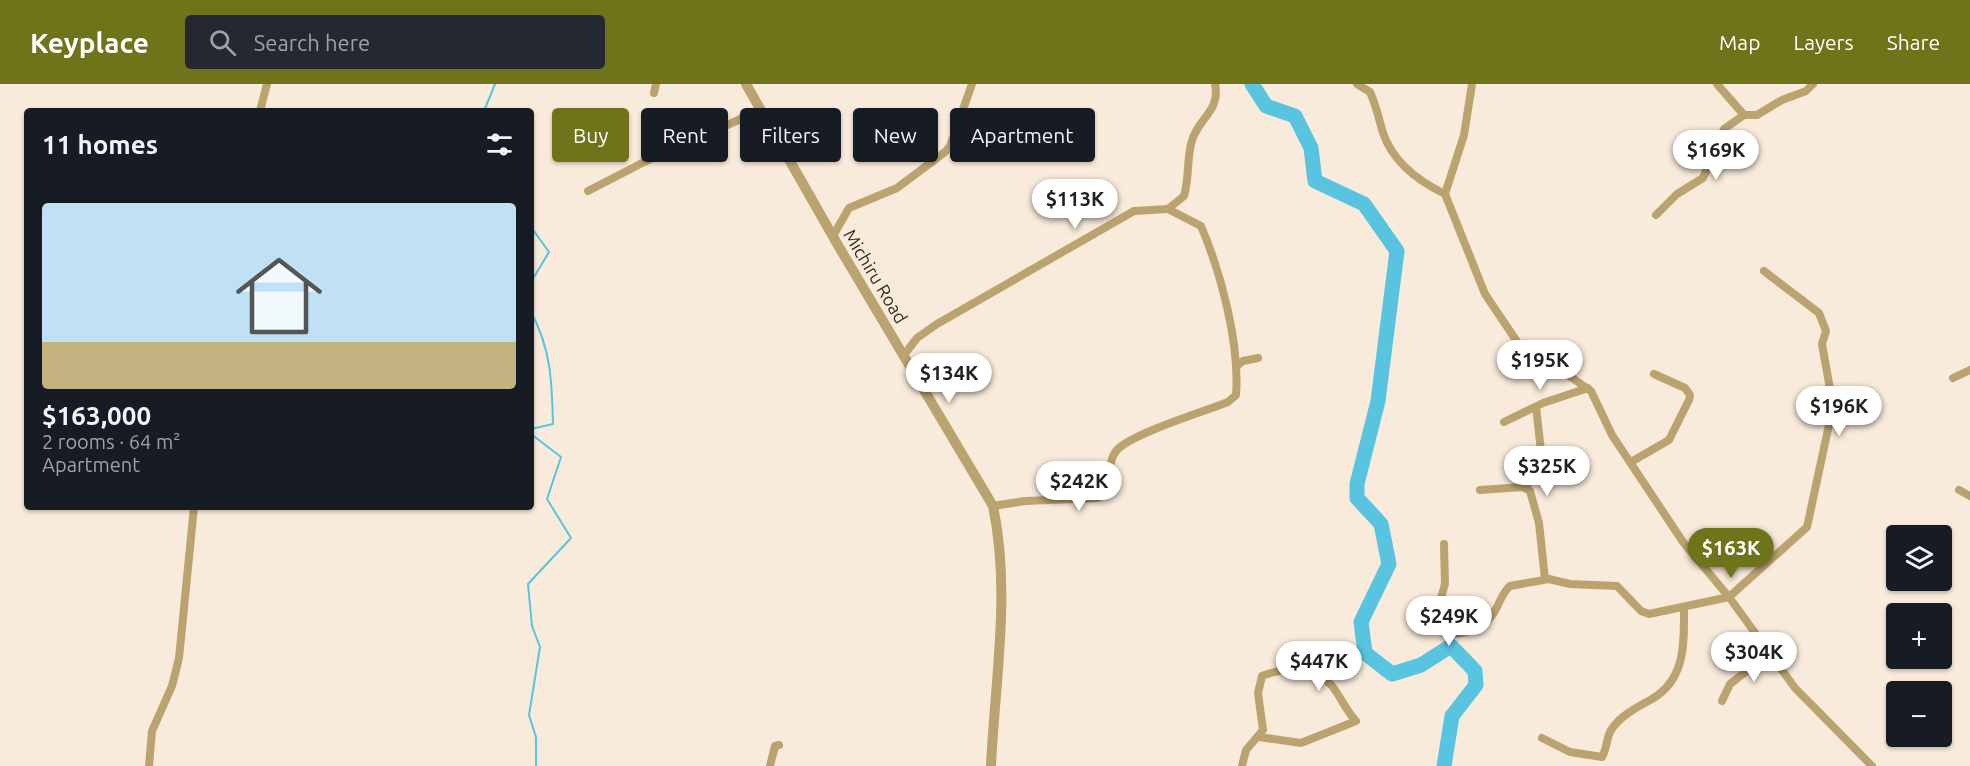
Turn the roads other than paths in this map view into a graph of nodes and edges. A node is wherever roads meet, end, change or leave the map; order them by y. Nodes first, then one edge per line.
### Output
1 (267, 84) edge
2 (657, 84) edge
3 (972, 84) edge
4 (1215, 84) edge
5 (1359, 84) edge
6 (1472, 84) edge
7 (1717, 84) edge
8 (1813, 84) edge
9 (748, 85) edge
10 (654, 93) dead end
11 (261, 108) edge
12 (760, 108) edge
13 (1744, 116) junction
14 (740, 119) edge
15 (791, 162) edge
16 (588, 191) dead end
17 (1445, 194) junction
18 (1168, 209) junction
19 (1656, 214) dead end
20 (833, 236) junction
21 (1764, 271) dead end
22 (904, 356) junction
23 (1258, 358) dead end
24 (1238, 365) junction
25 (1970, 370) edge
26 (1654, 374) dead end
27 (1953, 378) dead end
28 (1588, 388) junction
29 (1536, 407) junction
30 (1504, 422) dead end
31 (1631, 462) junction
32 (1523, 487) junction
33 (1480, 490) dead end
34 (1959, 490) dead end
35 (1970, 496) edge
36 (993, 506) junction
37 (194, 510) edge
38 (1444, 544) dead end
39 (1545, 579) junction
40 (1729, 597) junction
41 (1684, 608) junction
42 (1770, 653) junction
43 (1722, 701) dead end
44 (1259, 737) junction
45 (1542, 738) dead end
46 (779, 745) dead end
47 (149, 766) edge
48 (770, 766) edge
49 (991, 766) edge
50 (1242, 766) edge
51 (1872, 766) edge

1 - 11 street
2 - 10 street
3 - 20 street
4 - 18 street
5 - 17 street
6 - 17 street
7 - 13 street
8 - 13 street
9 - 12 street, Michiru Road
13 - 19 street
14 - 16 street
15 - 20 street, Michiru Road
17 - 28 street
18 - 22 street
18 - 24 street
20 - 22 street, Michiru Road
21 - 40 street
22 - 36 street, Michiru Road
23 - 24 street
24 - 36 street
25 - 27 street
26 - 31 street
28 - 29 street
28 - 31 street
29 - 30 street
29 - 32 street
31 - 40 street
32 - 33 street
32 - 39 street
34 - 35 street
36 - 49 street, Michiru Road
37 - 47 street
38 - 39 street
39 - 41 street
40 - 41 street
40 - 42 street
41 - 45 street
42 - 43 street
42 - 51 street
44 - 44 street
44 - 50 street
46 - 48 street

